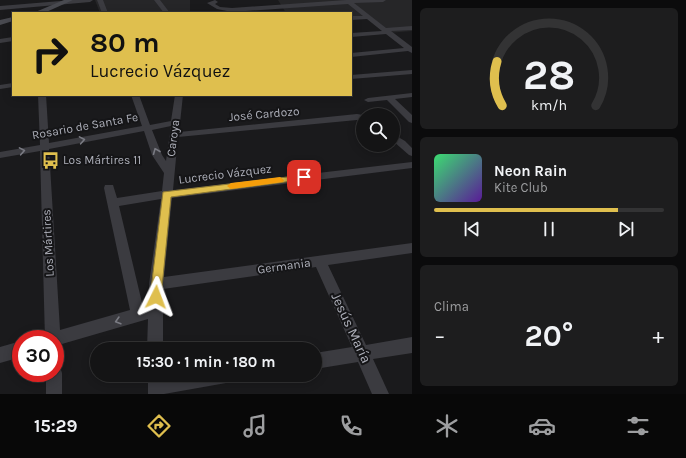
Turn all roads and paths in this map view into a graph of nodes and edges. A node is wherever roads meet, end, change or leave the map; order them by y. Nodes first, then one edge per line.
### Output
1 (90, 0) edge
2 (100, 0) edge
3 (157, 0) edge
4 (280, 0) edge
5 (383, 0) edge
6 (67, 1) edge
7 (215, 2) dead end
8 (349, 2) edge
9 (27, 3) edge
10 (284, 7) junction
11 (0, 8) edge
12 (42, 12) edge
13 (105, 12) edge
14 (166, 12) edge
15 (287, 12) edge
16 (368, 17) junction
17 (352, 18) edge
18 (12, 19) edge
19 (0, 23) edge
20 (412, 28) edge
21 (386, 31) junction
22 (352, 35) edge
23 (12, 39) edge
24 (0, 41) edge
25 (411, 50) edge
26 (352, 55) edge
27 (412, 72) edge
28 (352, 77) edge
29 (12, 85) edge
30 (0, 87) edge
31 (412, 95) edge
32 (42, 96) edge
33 (135, 96) edge
34 (179, 96) edge
35 (389, 98) junction
36 (368, 100) dead end
37 (356, 118) edge
38 (412, 120) edge
39 (175, 123) junction
40 (147, 128) junction
41 (173, 135) junction
42 (400, 142) edge
43 (44, 147) junction
44 (412, 154) edge
45 (0, 155) edge
46 (412, 164) edge
47 (169, 172) junction
48 (109, 188) dead end
49 (166, 194) junction
50 (113, 203) junction
51 (412, 248) edge
52 (320, 261) junction
53 (156, 284) junction
54 (155, 310) junction
55 (138, 315) junction
56 (54, 330) edge
57 (64, 336) edge
58 (156, 342) edge
59 (412, 345) edge
60 (12, 352) edge
61 (362, 353) junction
62 (0, 356) edge
63 (322, 360) edge
64 (54, 382) edge
65 (177, 382) edge
66 (156, 385) edge
67 (54, 394) edge
68 (381, 394) edge

1 - 6 street
2 - 13 street
3 - 14 street
4 - 10 street
5 - 8 street
6 - 9 street
6 - 12 main road
7 - 10 street
8 - 10 street
8 - 16 street
9 - 11 street
10 - 15 street
16 - 17 street
16 - 21 street
18 - 19 main road
20 - 21 street
21 - 22 street
21 - 25 street
23 - 24 street
25 - 26 street
27 - 28 street
29 - 30 street
31 - 35 street
32 - 43 street, Los Mártires
33 - 40 street
34 - 39 street, Caroya
35 - 36 street
35 - 38 street
37 - 41 street, José Cardozo
39 - 40 street, Rosario de Santa Fe
39 - 41 street, Caroya
43 -> 40 street, Rosario de Santa Fe
47 -> 40 street
41 - 47 street, Caroya
42 - 44 street
45 -> 43 street, Rosario de Santa Fe
43 - 56 street, Los Mártires
46 - 49 street, Lucrecio Vázquez
47 - 49 street, Caroya
48 - 50 street
49 - 50 street, Lucrecio Vázquez
49 - 53 street, Caroya
50 - 55 street
51 - 52 street, Germania
52 - 53 street, Germania
52 - 61 street, Jesús María
53 - 54 street, Caroya
54 - 55 street
54 - 58 street, Caroya
55 -> 57 street
59 - 61 street
60 - 62 street
61 - 63 street
61 - 68 street, Jesús María
64 - 67 street
65 - 66 street

